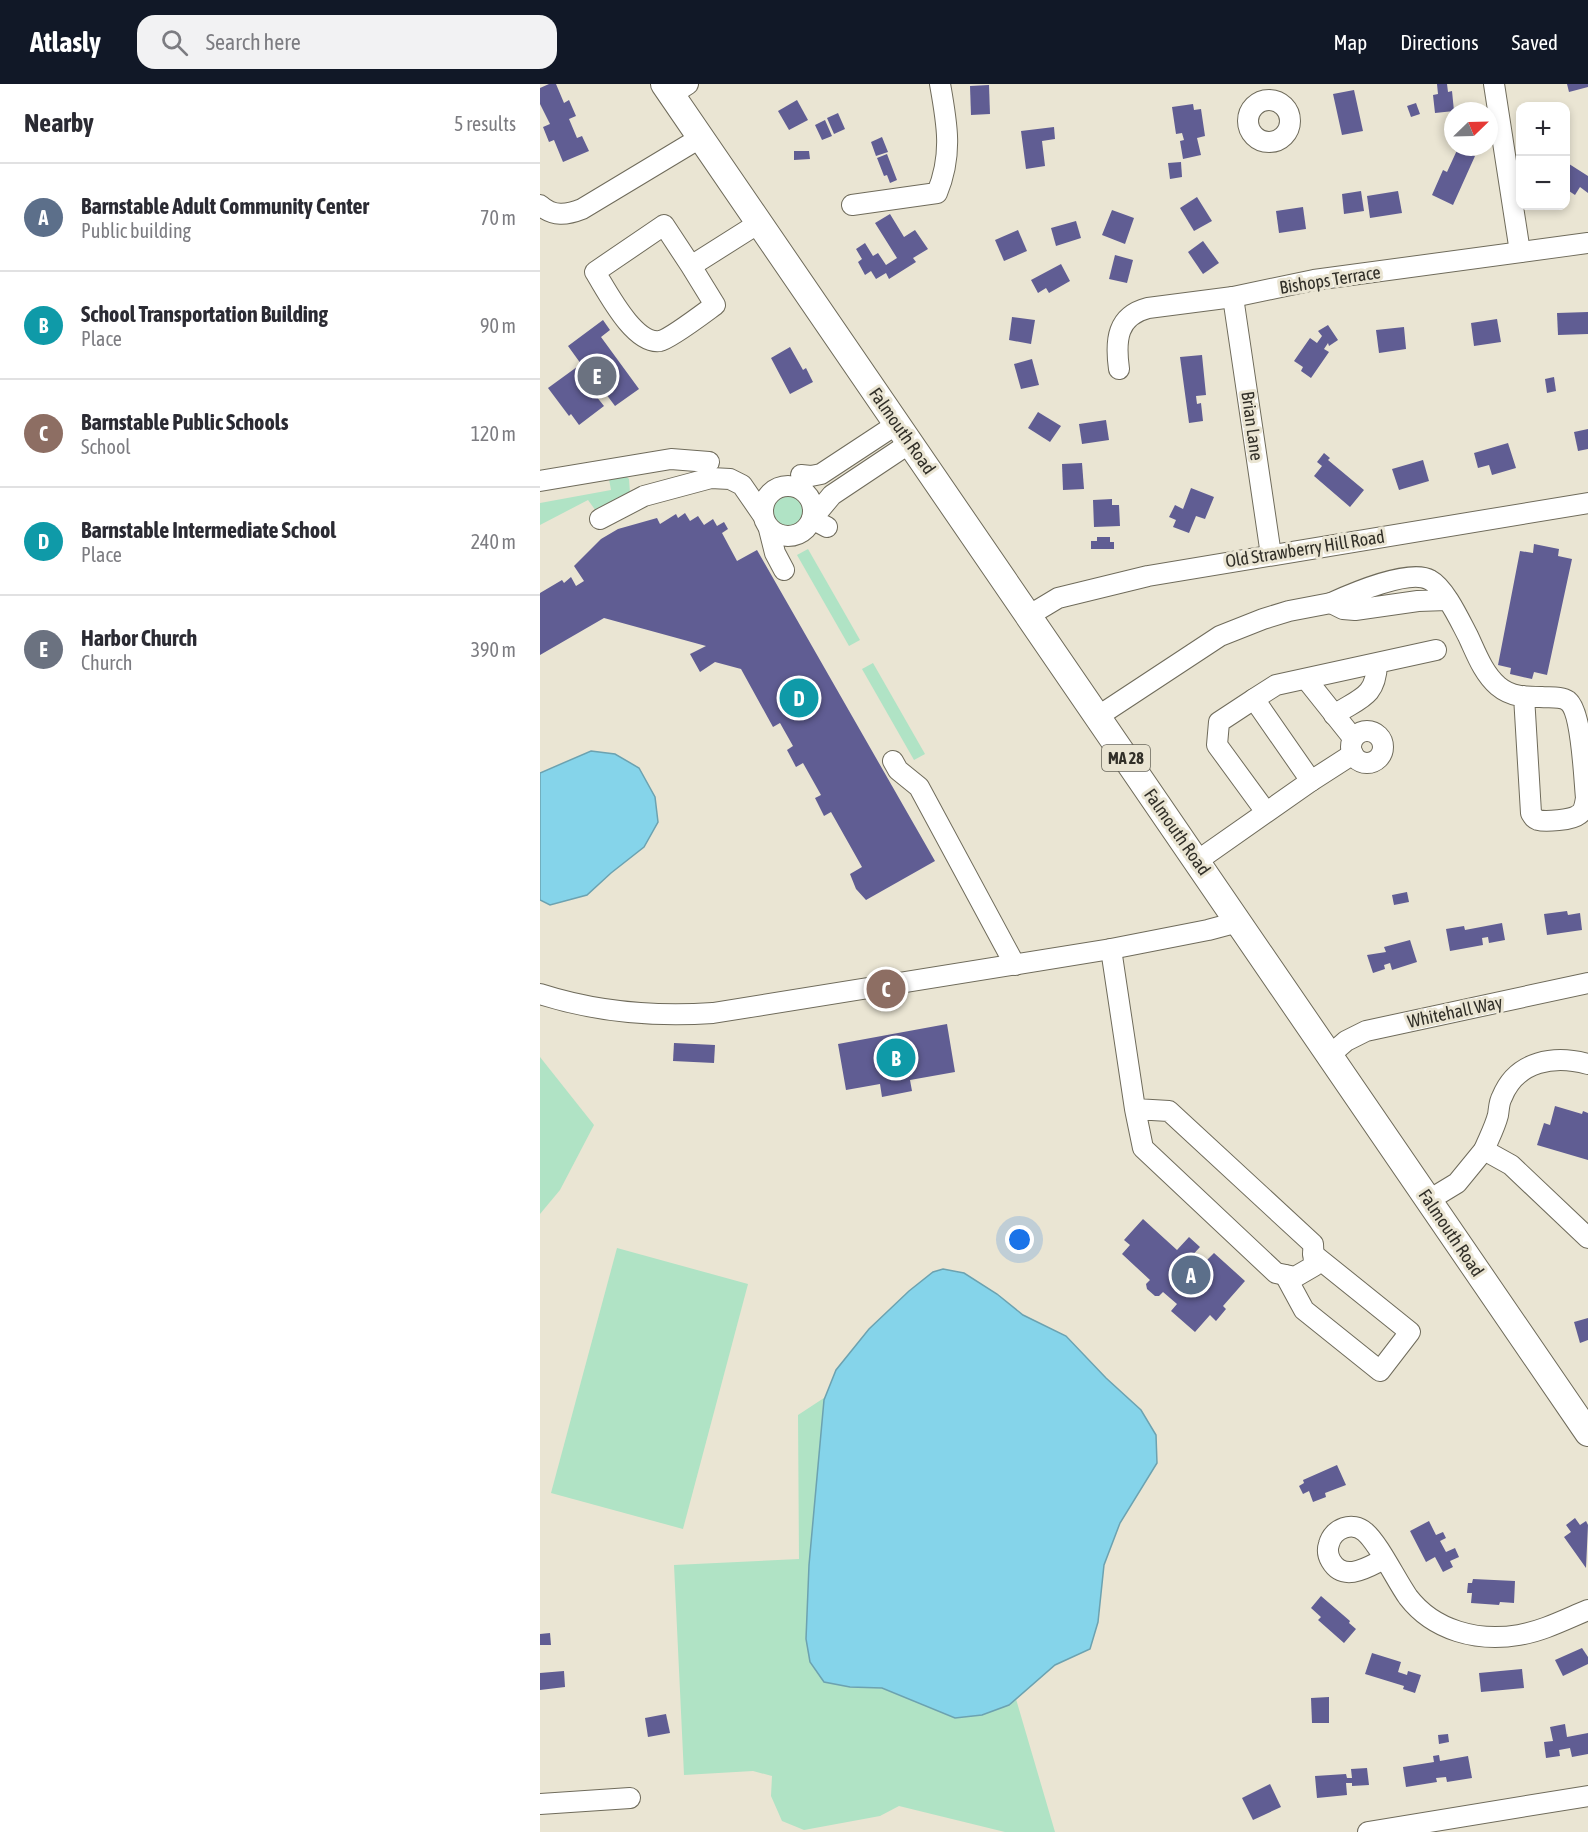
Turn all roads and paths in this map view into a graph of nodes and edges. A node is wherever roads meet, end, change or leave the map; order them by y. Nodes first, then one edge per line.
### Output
1 (940, 84) edge
2 (1494, 84) edge
3 (674, 88) edge
4 (700, 138) junction
5 (540, 205) edge
6 (852, 205) dead end
7 (759, 223) junction
8 (1588, 243) edge
9 (1521, 252) junction
10 (691, 266) junction
11 (1233, 297) junction
12 (1119, 369) dead end
13 (903, 433) junction
14 (709, 462) dead end
15 (540, 481) edge
16 (785, 486) junction
17 (1588, 503) edge
18 (600, 519) dead end
19 (766, 522) junction
20 (819, 523) junction
21 (1271, 555) junction
22 (784, 570) dead end
23 (1028, 615) junction
24 (1436, 650) dead end
25 (1377, 664) junction
26 (1306, 679) junction
27 (1524, 696) junction
28 (1254, 699) junction
29 (1334, 716) junction
30 (1097, 717) junction
31 (893, 761) dead end
32 (1311, 781) junction
33 (1266, 812) junction
34 (1197, 861) junction
35 (1238, 922) junction
36 (1111, 949) junction
37 (1015, 965) junction
38 (1588, 983) edge
39 (540, 994) edge
40 (1330, 1056) junction
41 (1588, 1065) edge
42 (1135, 1108) junction
43 (1484, 1150) junction
44 (1429, 1200) junction
45 (1588, 1238) edge
46 (1313, 1254) junction
47 (1285, 1275) junction
48 (1588, 1432) edge
49 (1384, 1559) dead end
50 (1588, 1610) edge
51 (1588, 1796) edge
52 (630, 1798) dead end
53 (540, 1804) edge
54 (1368, 1832) edge

1 - 6 street
2 - 9 street
3 - 4 main road, Falmouth Road / MA 28
4 - 5 street
4 - 7 main road, Falmouth Road / MA 28
7 - 10 street
7 - 13 main road, Falmouth Road / MA 28
8 - 9 street, Bishops Terrace
9 - 11 street, Bishops Terrace
10 - 10 street
11 - 12 street, Bishops Terrace
11 - 21 street, Brian Lane
13 - 16 street
13 - 20 street
13 - 23 main road, Falmouth Road / MA 28
14 - 15 street
16 - 19 street
16 - 20 street
17 - 21 street, Old Strawberry Hill Road
18 - 19 street
19 - 20 street
19 - 22 street
21 - 23 street, Old Strawberry Hill Road
23 - 30 main road, Falmouth Road / MA 28
24 - 25 street
25 - 26 street
25 - 29 street
26 - 28 street
26 - 29 street
27 - 27 street
27 - 30 street
28 - 32 street
28 - 33 street
29 - 32 street
30 - 34 main road, Falmouth Road / MA 28
31 - 37 street
32 - 33 street
33 - 34 street
34 - 35 main road, Falmouth Road / MA 28
35 - 36 street
35 - 40 main road, Falmouth Road / MA 28
36 - 37 street
36 - 42 street
37 - 39 street
38 - 40 street, Whitehall Way
40 - 44 main road, Falmouth Road / MA 28
41 - 43 street
42 - 46 street
42 - 47 street
43 - 44 street
43 - 45 street
44 - 48 main road, Falmouth Road / MA 28
46 - 47 street
46 - 47 street
49 - 50 street
51 - 54 street
52 - 53 street

